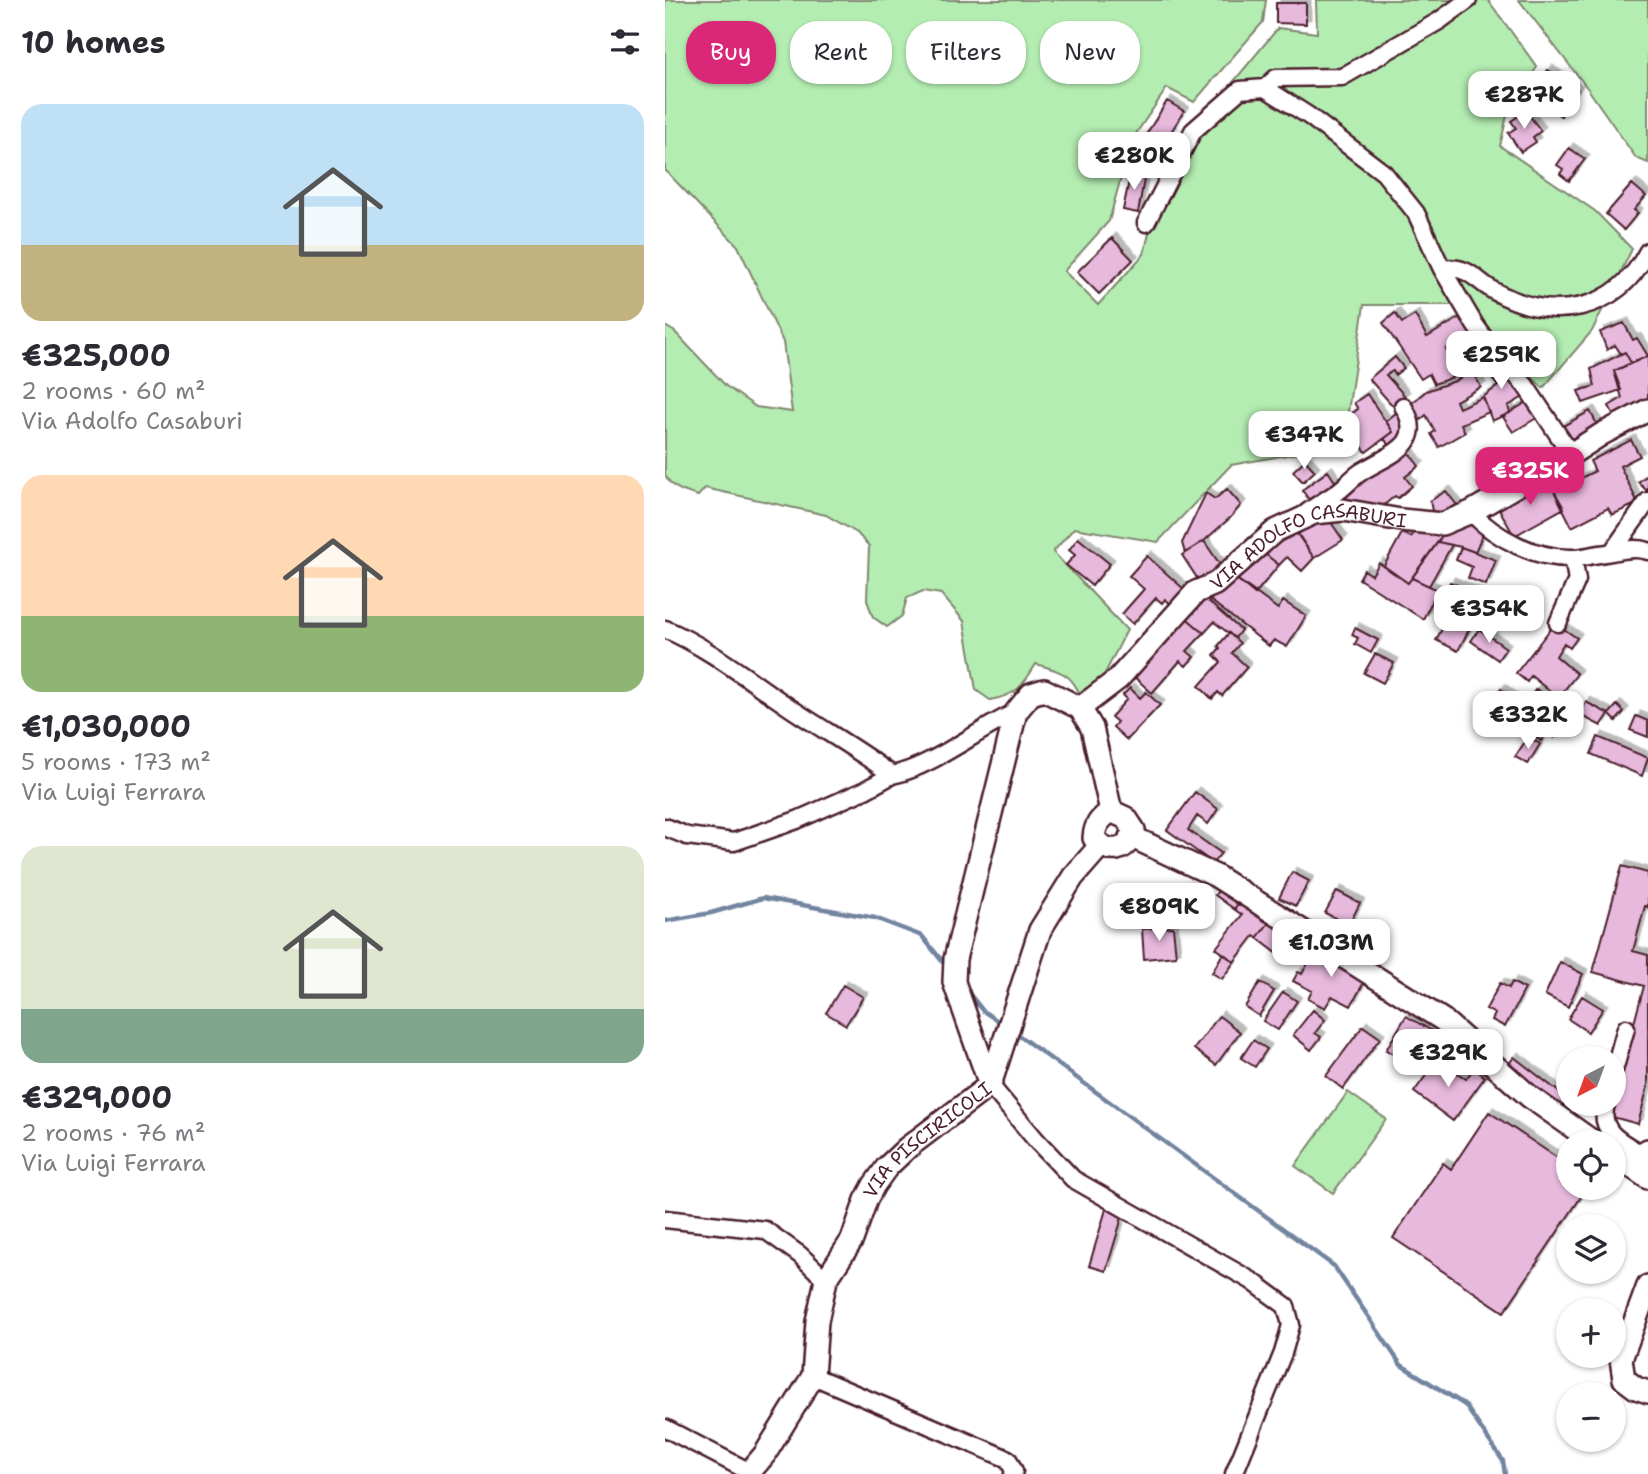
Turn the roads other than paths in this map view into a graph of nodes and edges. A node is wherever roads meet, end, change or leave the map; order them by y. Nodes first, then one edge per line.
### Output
1 (1468, 0) edge
2 (1265, 88) junction
3 (1146, 223) dead end
4 (1648, 251) edge
5 (1442, 269) junction
6 (1403, 406) dead end
7 (1648, 410) edge
8 (1648, 421) edge
9 (1571, 454) junction
10 (1648, 501) edge
11 (1471, 512) junction
12 (1295, 522) junction
13 (1648, 551) edge
14 (1612, 552) junction
15 (1573, 558) junction
16 (1559, 623) dead end
17 (665, 629) edge
18 (1080, 708) junction
19 (1016, 712) junction
20 (893, 775) junction
21 (1111, 811) junction
22 (665, 827) edge
23 (1132, 837) junction
24 (1100, 846) junction
25 (1626, 1028) dead end
26 (1621, 1046) edge
27 (987, 1078) junction
28 (1603, 1116) edge
29 (1577, 1130) edge
30 (1637, 1161) edge
31 (665, 1219) edge
32 (827, 1280) junction
33 (1648, 1286) edge
34 (813, 1376) junction
35 (1648, 1392) edge
36 (665, 1428) edge
37 (749, 1473) edge
38 (1013, 1474) edge
39 (1234, 1474) edge

1 - 2 street
2 - 3 street
2 - 5 street
4 - 5 street
5 - 9 street
6 - 12 street
7 - 9 street
8 - 9 street
9 - 11 street, VIA ADOLFO CASABURI
10 - 14 street
11 - 12 street, VIA ADOLFO CASABURI
11 - 15 street
12 - 18 street, VIA ADOLFO CASABURI
13 - 14 street
14 - 15 street
15 - 16 street
17 - 20 street
18 - 19 street
18 - 21 street
19 - 20 street
19 - 27 street, VIA PISCIRICOLI
20 - 22 street
21 - 23 street
21 - 24 street
23 - 24 street
23 - 29 street
24 - 27 street
25 - 26 street
27 - 32 street, VIA PISCIRICOLI
27 - 39 street
28 - 30 street
31 - 32 street
32 - 34 street, VIA PISCIRICOLI
33 - 35 street
34 - 37 street
34 - 38 street
36 - 37 street

